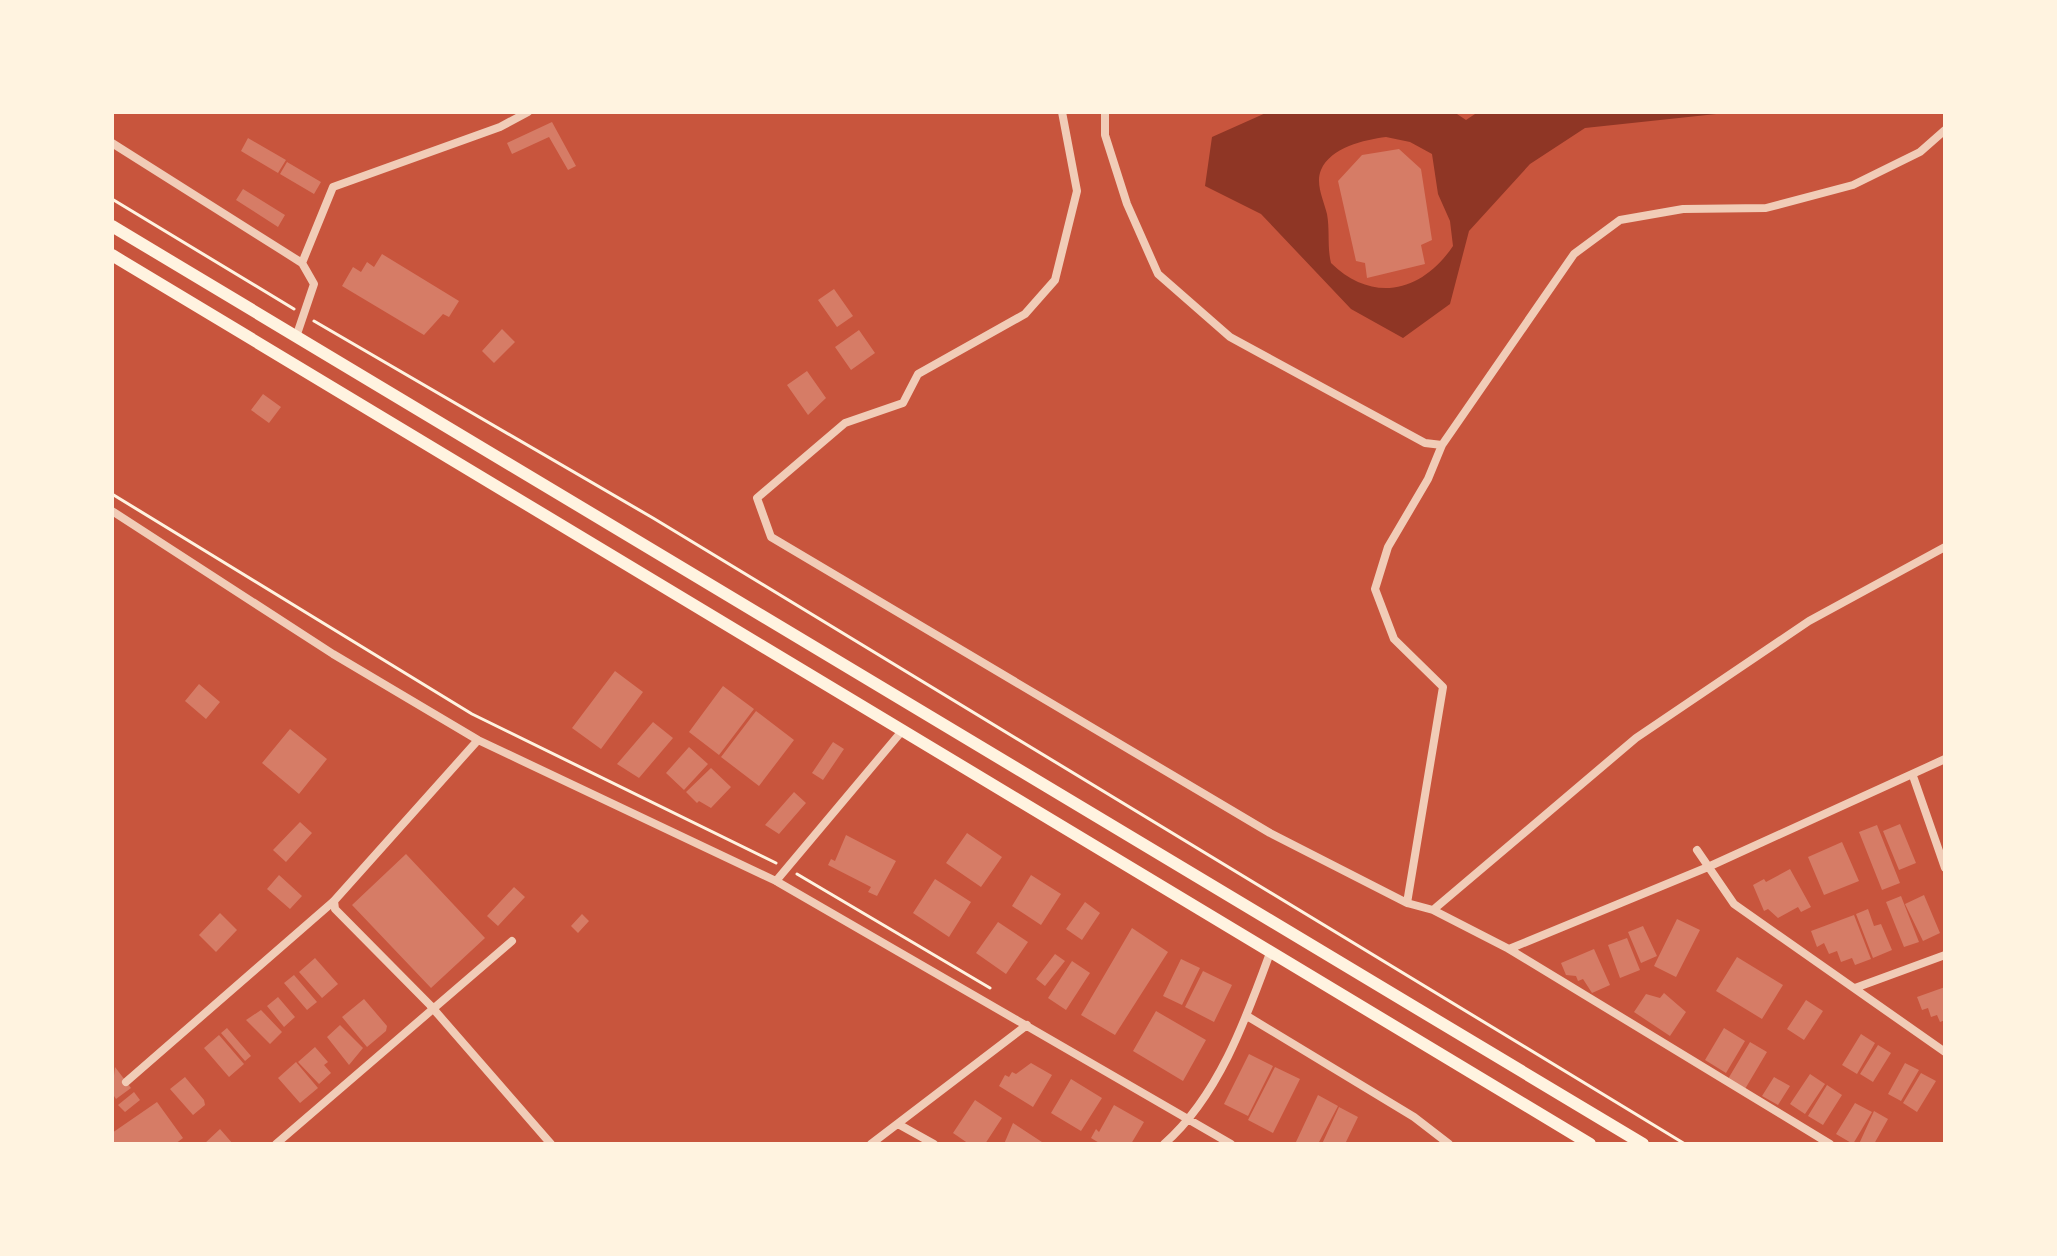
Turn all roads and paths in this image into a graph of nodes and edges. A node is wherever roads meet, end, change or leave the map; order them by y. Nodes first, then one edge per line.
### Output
1 (528, 112) edge
2 (1062, 112) edge
3 (1105, 112) edge
4 (1945, 130) edge
5 (112, 143) edge
6 (112, 199) edge
7 (112, 226) edge
8 (112, 255) edge
9 (302, 263) junction
10 (304, 315) junction
11 (296, 337) junction
12 (1442, 445) junction
13 (112, 494) edge
14 (112, 511) edge
15 (1945, 547) edge
16 (902, 731) junction
17 (478, 740) junction
18 (1945, 759) edge
19 (1913, 776) junction
20 (1697, 850) dead end
21 (1708, 867) junction
22 (1945, 868) edge
23 (786, 869) junction
24 (776, 881) junction
25 (334, 901) junction
26 (1407, 903) junction
27 (1433, 910) junction
28 (512, 941) dead end
29 (1509, 949) junction
30 (1270, 953) junction
31 (1945, 955) edge
32 (1855, 988) junction
33 (991, 989) dead end
34 (431, 1008) junction
35 (1247, 1016) junction
36 (1027, 1025) junction
37 (1945, 1052) edge
38 (126, 1082) dead end
39 (1191, 1121) junction
40 (898, 1124) junction
41 (1218, 1136) junction
42 (276, 1144) edge
43 (551, 1144) edge
44 (871, 1144) edge
45 (934, 1144) edge
46 (1164, 1144) edge
47 (1209, 1144) edge
48 (1231, 1144) edge
49 (1449, 1144) edge
50 (1590, 1144) edge
51 (1643, 1144) edge
52 (1685, 1144) edge
53 (1830, 1144) edge

1 - 9 street
2 - 26 street
3 - 12 street
4 - 12 street
5 - 9 street
6 - 10 path
7 - 11 main road
8 - 16 main road
9 - 10 street
10 - 11 street
10 - 52 path
11 - 51 main road
12 - 26 street
13 - 23 path
14 - 17 street
15 - 27 street
16 - 23 street
16 - 30 main road
17 - 24 street
17 - 25 street
18 - 19 street
19 - 21 street
19 - 22 street
20 - 21 street
21 - 29 street
21 - 32 street
23 - 24 street
23 - 33 path
24 - 36 street
25 - 34 street
25 - 38 street
26 - 27 street
27 - 29 street
28 - 34 street
29 - 53 street
30 - 35 street
30 - 50 main road
31 - 32 street
32 - 37 street
34 - 42 street
34 - 43 street
35 - 39 street
35 - 49 street
36 - 39 street
36 - 40 street
39 - 41 street
39 - 46 street
40 - 44 street
40 - 45 street
41 - 47 street
41 - 48 street

